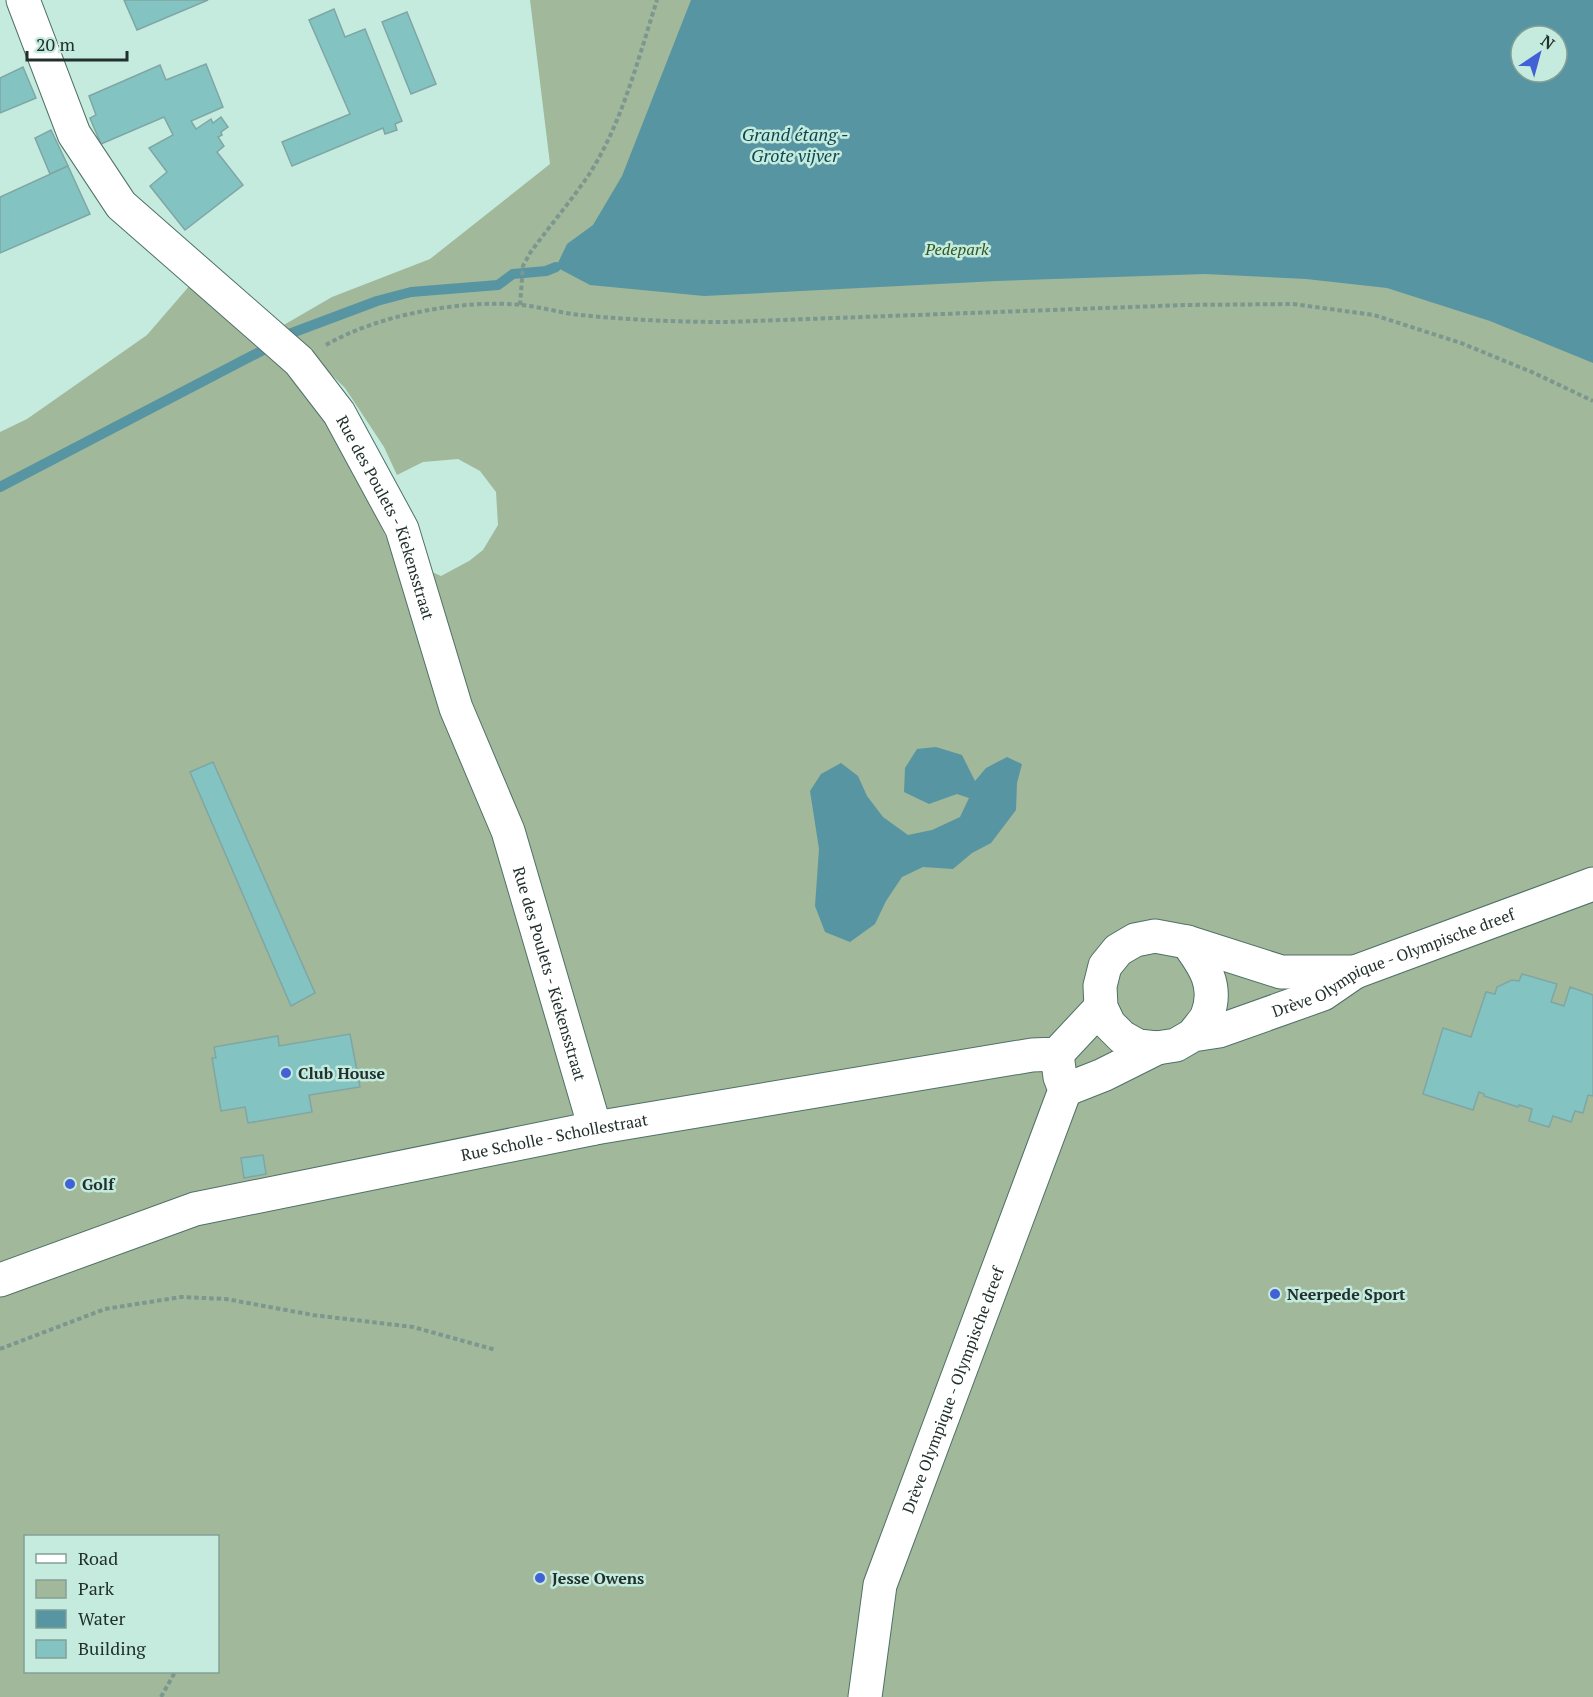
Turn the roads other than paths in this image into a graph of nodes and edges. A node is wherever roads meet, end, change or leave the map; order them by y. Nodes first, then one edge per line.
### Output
1 (23, 0) edge
2 (1593, 884) edge
3 (1187, 942) junction
4 (1355, 972) junction
5 (1101, 1007) junction
6 (1192, 1035) junction
7 (1157, 1048) junction
8 (1057, 1054) junction
9 (1065, 1090) junction
10 (595, 1128) junction
11 (0, 1280) edge
12 (865, 1697) edge

1 - 10 street, Rue des Poulets - Kiekensstraat
2 - 4 street, Drève Olympique - Olympische dreef
3 - 4 street
3 - 5 street
3 - 6 street
4 - 6 street, Drève Olympique - Olympische dreef
5 - 7 street
5 - 8 street
6 - 7 street
7 - 9 street
8 - 9 street
8 - 10 street, Rue Scholle - Schollestraat
9 - 12 street, Drève Olympique - Olympische dreef
10 - 11 street, Rue Scholle - Schollestraat

